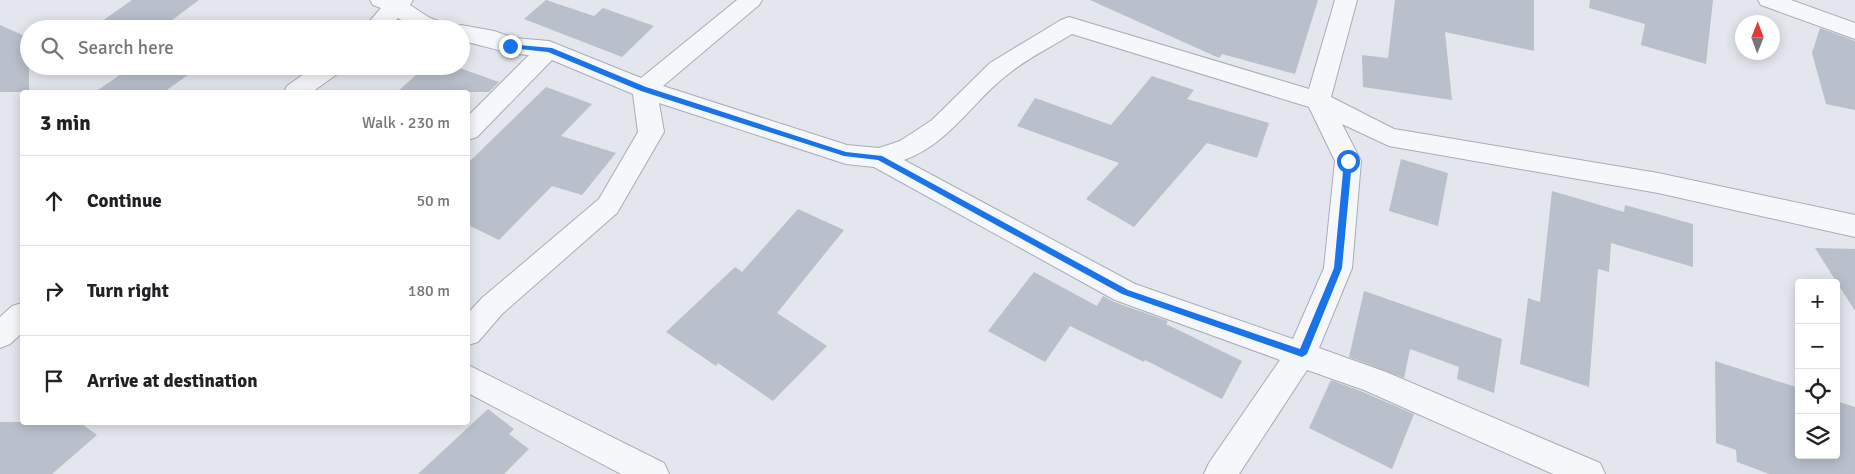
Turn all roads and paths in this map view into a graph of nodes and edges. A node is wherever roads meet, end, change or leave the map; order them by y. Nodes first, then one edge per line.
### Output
1 (752, 0) edge
2 (1346, 0) edge
3 (1769, 0) edge
4 (393, 3) edge
5 (381, 20) edge
6 (418, 20) edge
7 (1855, 31) edge
8 (470, 35) edge
9 (549, 49) junction
10 (320, 75) edge
11 (644, 89) junction
12 (299, 90) edge
13 (1318, 101) junction
14 (470, 129) edge
15 (879, 158) junction
16 (1855, 226) edge
17 (20, 317) edge
18 (470, 331) edge
19 (0, 335) edge
20 (1302, 354) junction
21 (470, 379) edge
22 (652, 474) edge
23 (1220, 474) edge
24 (1589, 474) edge

1 - 11 street
2 - 13 street
3 - 7 street
4 - 5 street
4 - 6 street
8 - 9 street
9 - 11 street
9 - 14 street
10 - 12 street
11 - 15 street
11 - 18 street
13 - 15 street
13 - 16 street
13 - 20 street
15 - 20 street
17 - 19 street
20 - 23 street
20 - 24 street
21 - 22 street

